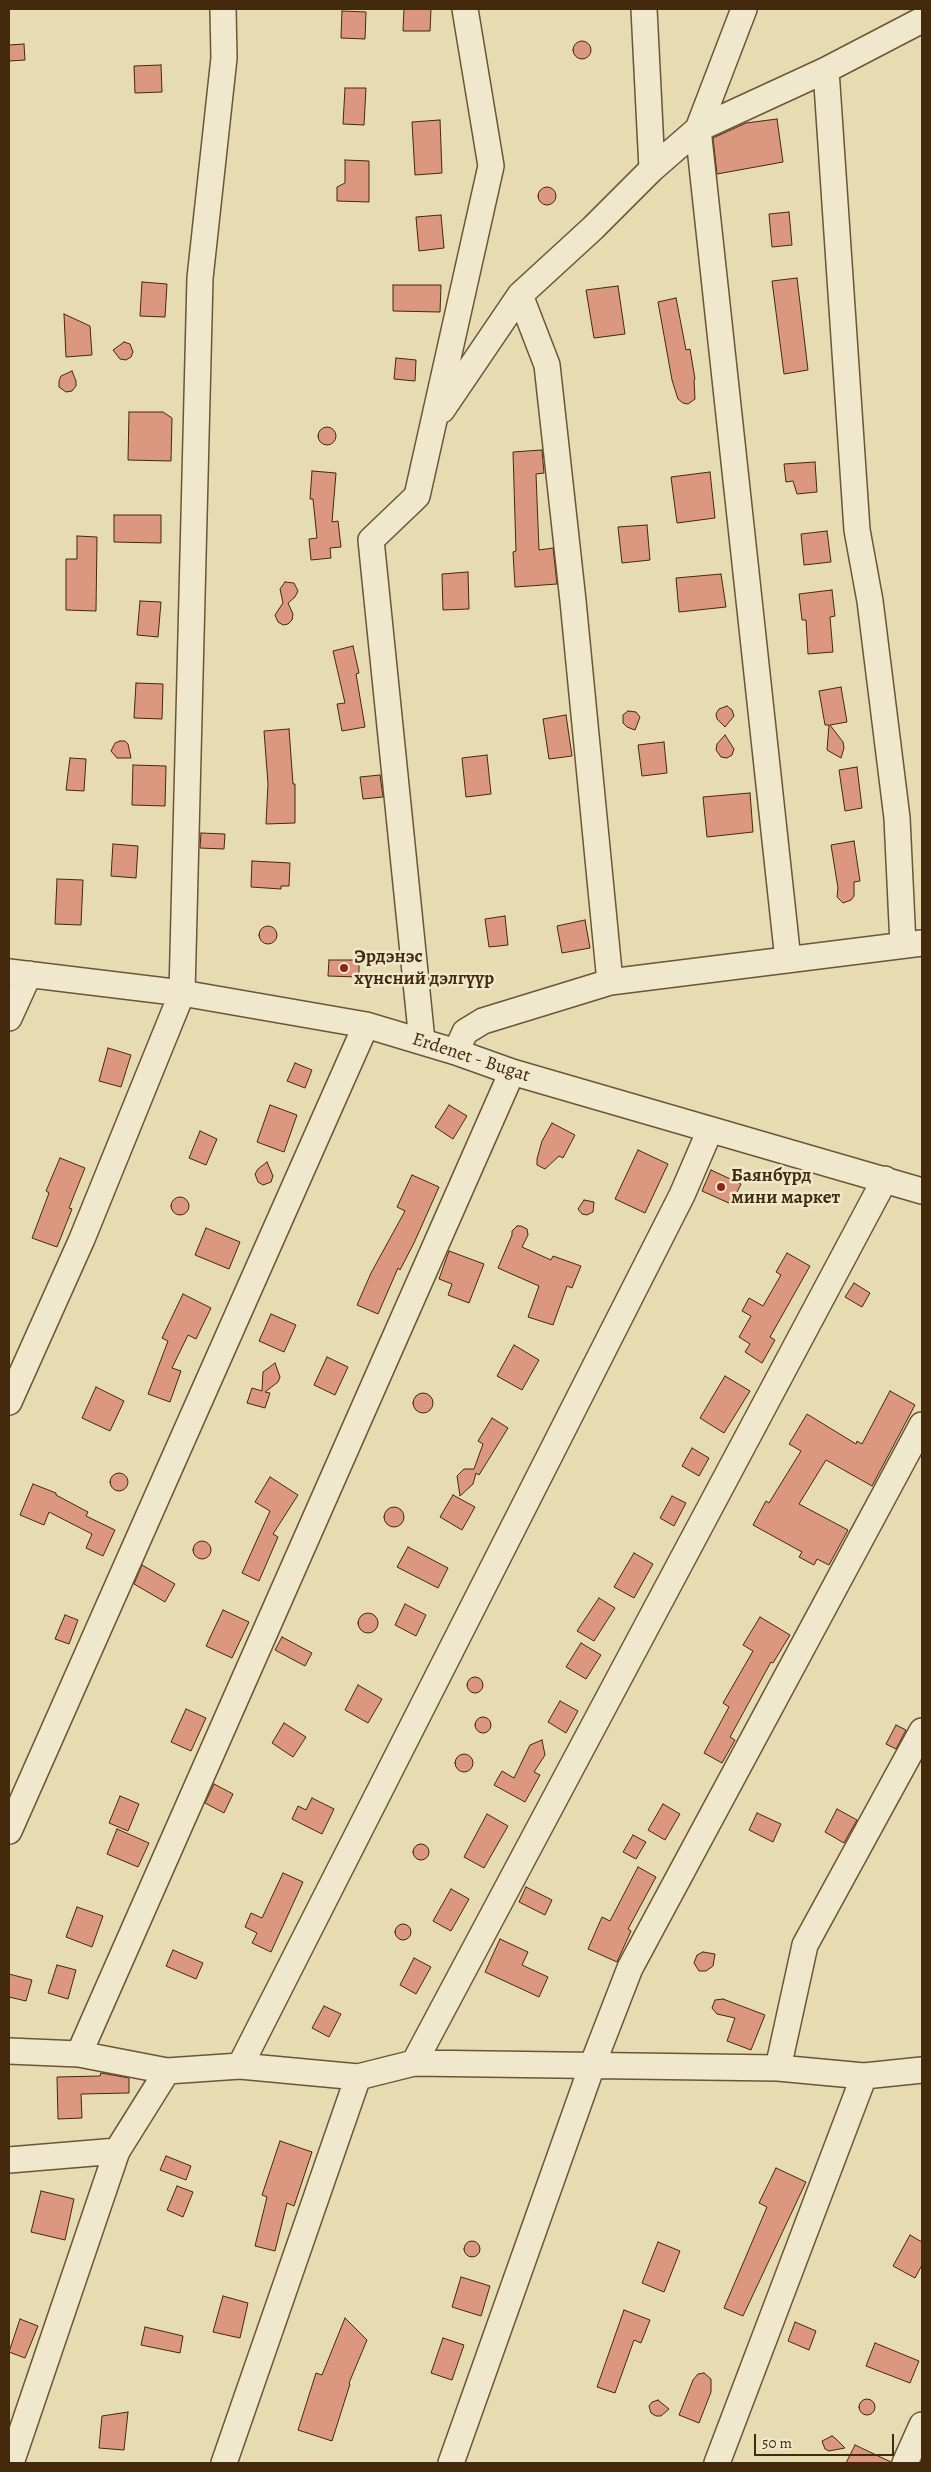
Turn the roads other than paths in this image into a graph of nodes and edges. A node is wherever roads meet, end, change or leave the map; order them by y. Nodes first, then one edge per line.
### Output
1 (223, 9) edge
2 (465, 9) edge
3 (644, 9) edge
4 (744, 9) edge
5 (922, 20) edge
6 (826, 70) junction
7 (698, 129) junction
8 (652, 169) junction
9 (520, 295) junction
10 (433, 422) junction
11 (913, 944) edge
12 (788, 960) junction
13 (19, 973) edge
14 (610, 982) junction
15 (182, 993) junction
16 (9, 1018) edge
17 (366, 1025) junction
18 (422, 1041) junction
19 (456, 1052) junction
20 (512, 1072) junction
21 (710, 1130) junction
22 (885, 1180) junction
23 (922, 1191) edge
24 (9, 1402) edge
25 (922, 1425) edge
26 (922, 1731) edge
27 (9, 1831) edge
28 (9, 2051) edge
29 (79, 2054) junction
30 (414, 2063) junction
31 (240, 2066) junction
32 (592, 2066) junction
33 (778, 2068) junction
34 (922, 2070) edge
35 (167, 2072) junction
36 (864, 2076) junction
37 (358, 2077) junction
38 (117, 2151) junction
39 (9, 2160) edge
40 (922, 2425) edge
41 (12, 2463) edge
42 (224, 2463) edge
43 (451, 2463) edge
44 (717, 2463) edge
45 (905, 2463) edge

1 - 15 street
2 - 10 street
3 - 8 street
4 - 7 street
5 - 6 street
6 - 7 street
6 - 11 street
7 - 8 street
7 - 12 street
8 - 9 street
9 - 10 street
9 - 14 street
10 - 18 street
11 - 12 street
12 - 14 street
13 - 15 street, Erdenet - Bugat
13 - 16 street
14 - 19 street
15 - 17 street, Erdenet - Bugat
15 - 24 street
17 - 18 street, Erdenet - Bugat
17 - 27 street
18 - 19 street, Erdenet - Bugat
19 - 20 street, Erdenet - Bugat
20 - 21 street, Erdenet - Bugat
20 - 29 street
21 - 22 street, Erdenet - Bugat
21 - 31 street
22 - 23 street, Erdenet - Bugat
22 - 30 street
25 - 32 street
26 - 33 street
28 - 29 street
29 - 35 street
30 - 32 street
30 - 37 street
31 - 35 street
31 - 37 street
32 - 33 street
32 - 43 street
33 - 36 street
34 - 36 street
35 - 38 street
36 - 44 street
37 - 42 street
38 - 39 street
38 - 41 street
40 - 45 street

